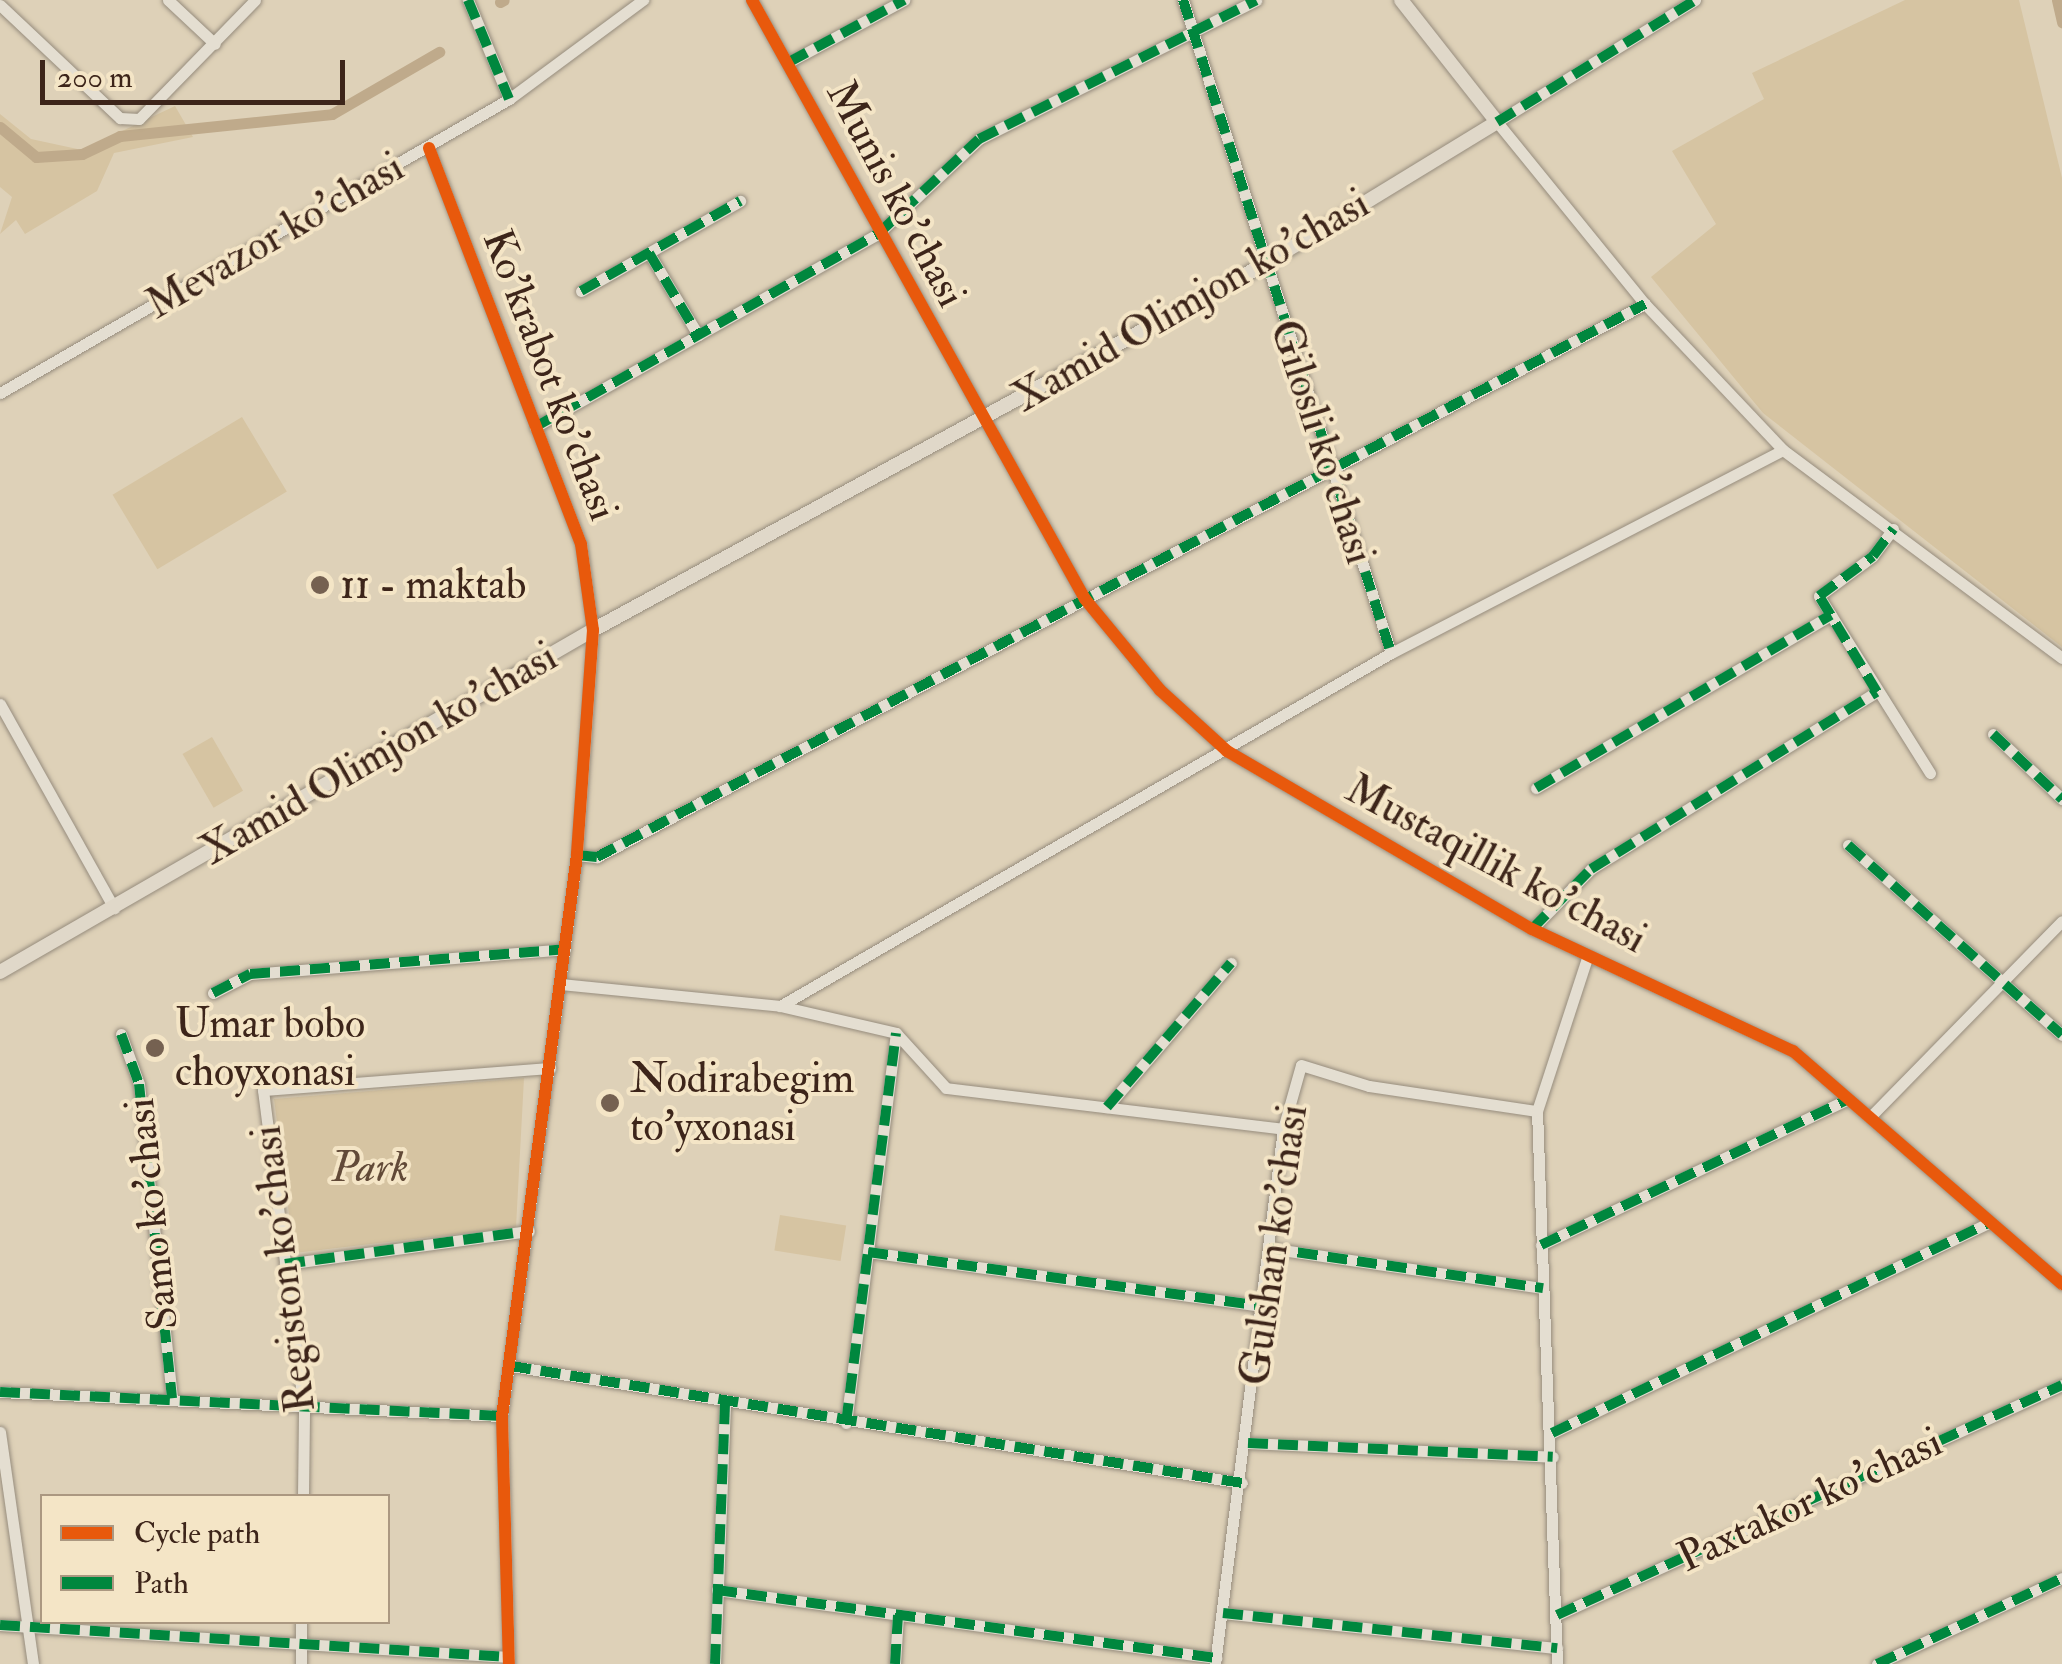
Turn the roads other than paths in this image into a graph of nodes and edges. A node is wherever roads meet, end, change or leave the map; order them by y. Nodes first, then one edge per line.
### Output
1 (168, 0) edge
2 (255, 0) edge
3 (468, 0) edge
4 (643, 0) edge
5 (752, 0) edge
6 (904, 0) edge
7 (1184, 0) edge
8 (1256, 0) edge
9 (1400, 0) edge
10 (1693, 0) edge
11 (0, 5) edge
12 (1190, 27) junction
13 (215, 44) junction
14 (789, 62) junction
15 (509, 99) junction
16 (1497, 122) junction
17 (429, 148) junction
18 (740, 201) dead end
19 (879, 233) junction
20 (648, 253) junction
21 (1263, 265) junction
22 (581, 291) dead end
23 (1644, 304) junction
24 (698, 335) junction
25 (0, 393) edge
26 (980, 420) junction
27 (535, 427) junction
28 (1783, 450) junction
29 (1330, 468) junction
30 (1893, 529) junction
31 (1086, 599) junction
32 (1831, 615) junction
33 (593, 630) junction
34 (1391, 653) junction
35 (2062, 658) edge
36 (1877, 692) junction
37 (0, 704) edge
38 (1992, 734) dead end
39 (1227, 752) junction
40 (1930, 773) dead end
41 (1536, 788) dead end
42 (2062, 799) edge
43 (1848, 845) dead end
44 (577, 855) junction
45 (114, 908) junction
46 (2062, 922) edge
47 (1532, 929) junction
48 (566, 949) junction
49 (1588, 955) junction
50 (1231, 963) dead end
51 (0, 972) edge
52 (2003, 982) junction
53 (561, 984) junction
54 (213, 992) dead end
55 (780, 1006) junction
56 (121, 1034) dead end
57 (896, 1034) junction
58 (2062, 1036) edge
59 (550, 1068) junction
60 (1848, 1099) junction
61 (1107, 1107) junction
62 (1537, 1111) junction
63 (1870, 1117) junction
64 (1283, 1129) junction
65 (1990, 1222) junction
66 (528, 1230) junction
67 (1541, 1245) junction
68 (1268, 1248) junction
69 (868, 1252) junction
70 (285, 1264) junction
71 (2062, 1284) edge
72 (1544, 1288) junction
73 (1260, 1306) junction
74 (511, 1366) junction
75 (2062, 1385) edge
76 (0, 1392) edge
77 (172, 1398) junction
78 (725, 1404) junction
79 (304, 1410) junction
80 (502, 1416) junction
81 (846, 1423) junction
82 (0, 1432) edge
83 (1552, 1433) junction
84 (1248, 1443) junction
85 (1552, 1458) junction
86 (1242, 1483) junction
87 (303, 1494) edge
88 (2062, 1578) edge
89 (717, 1590) junction
90 (1223, 1612) junction
91 (898, 1615) junction
92 (1557, 1615) junction
93 (27, 1620) junction
94 (40, 1621) edge
95 (82, 1624) edge
96 (302, 1624) edge
97 (0, 1625) edge
98 (301, 1640) junction
99 (1557, 1648) junction
100 (509, 1660) edge
101 (1216, 1661) edge
102 (33, 1664) edge
103 (301, 1664) edge
104 (715, 1664) edge
105 (895, 1664) edge
106 (1557, 1664) edge
107 (1878, 1664) edge

1 - 13 street
2 - 13 street
3 - 15 street
4 - 15 street, Mevazor ko'chasi
5 - 14 street, Munis ko'chasi
6 - 14 street
7 - 12 street, Gilosli ko'chasi
8 - 12 street
9 - 16 main road
10 - 16 street, Xamid Olimjon ko'chasi
11 - 13 street
12 - 19 street
12 - 21 street, Gilosli ko'chasi
14 - 19 street, Munis ko'chasi
15 - 17 street, Mevazor ko'chasi
16 - 21 main road, Xamid Olimjon ko'chasi
16 - 23 street
17 - 25 street, Mevazor ko'chasi
17 - 27 street, Ko'krabot ko'chasi
18 - 20 street
19 - 24 street
19 - 26 street, Munis ko'chasi
20 - 22 street
20 - 24 street
21 - 26 main road, Xamid Olimjon ko'chasi
21 - 29 street, Gilosli ko'chasi
23 - 28 street
23 - 29 street
24 - 27 street
26 - 31 street, Mustaqillik ko'chasi
26 - 33 main road, Xamid Olimjon ko'chasi
27 - 33 street, Ko'krabot ko'chasi
28 - 30 street
28 - 34 street
29 - 31 street
29 - 34 street, Gilosli ko'chasi
30 - 32 street
30 - 35 street
31 - 39 street, Mustaqillik ko'chasi
31 - 44 street
32 - 36 street
32 - 41 street
33 - 44 street, Ko'krabot ko'chasi
33 - 45 main road, Xamid Olimjon ko'chasi
34 - 39 street
36 - 40 street
36 - 47 street
37 - 45 street
38 - 42 street
39 - 47 street, Mustaqillik ko'chasi
39 - 55 street
43 - 52 street
44 - 48 street, Ko'krabot ko'chasi
45 - 51 main road, Xamid Olimjon ko'chasi
46 - 52 street
47 - 49 street, Mustaqillik ko'chasi
48 - 53 street, Ko'krabot ko'chasi
48 - 54 street
49 - 60 street, Mustaqillik ko'chasi
49 - 62 street
50 - 61 street
52 - 58 street
52 - 63 street
53 - 55 street
53 - 59 street, Ko'krabot ko'chasi
55 - 57 street
56 - 77 street, Samo ko'chasi
57 - 61 street
57 - 69 street
59 - 66 street, Ko'krabot ko'chasi
59 - 70 street, Registon ko'chasi
60 - 63 street, Mustaqillik ko'chasi
60 - 67 street
61 - 64 street
62 - 64 street, Gulshan ko'chasi
62 - 67 street
63 - 65 street, Mustaqillik ko'chasi
64 - 68 street, Gulshan ko'chasi
65 - 71 street, Mustaqillik ko'chasi
65 - 83 street
66 - 70 street
66 - 74 street, Ko'krabot ko'chasi
67 - 72 street
68 - 72 street
68 - 73 street, Gulshan ko'chasi
69 - 73 street
69 - 81 street
70 - 79 street, Registon ko'chasi
72 - 83 street
73 - 84 street, Gulshan ko'chasi
74 - 78 street
74 - 80 street, Ko'krabot ko'chasi
75 - 92 street, Paxtakor ko'chasi
76 - 77 street
77 - 79 street
78 - 81 street
78 - 89 street
79 - 80 street
79 - 87 street, Registon ko'chasi
80 - 100 street, Ko'krabot ko'chasi
81 - 86 street
82 - 93 street
83 - 85 street
84 - 85 street
84 - 86 street, Gulshan ko'chasi
85 - 92 street
86 - 90 street, Gulshan ko'chasi
88 - 107 street
89 - 91 street
89 - 104 street
90 - 99 street
90 - 101 street, Gulshan ko'chasi
91 - 101 street
91 - 105 street
92 - 99 street
93 - 94 street
93 - 97 street
93 - 102 street
95 - 98 street
96 - 98 street
98 - 100 street
98 - 103 street
99 - 106 street

